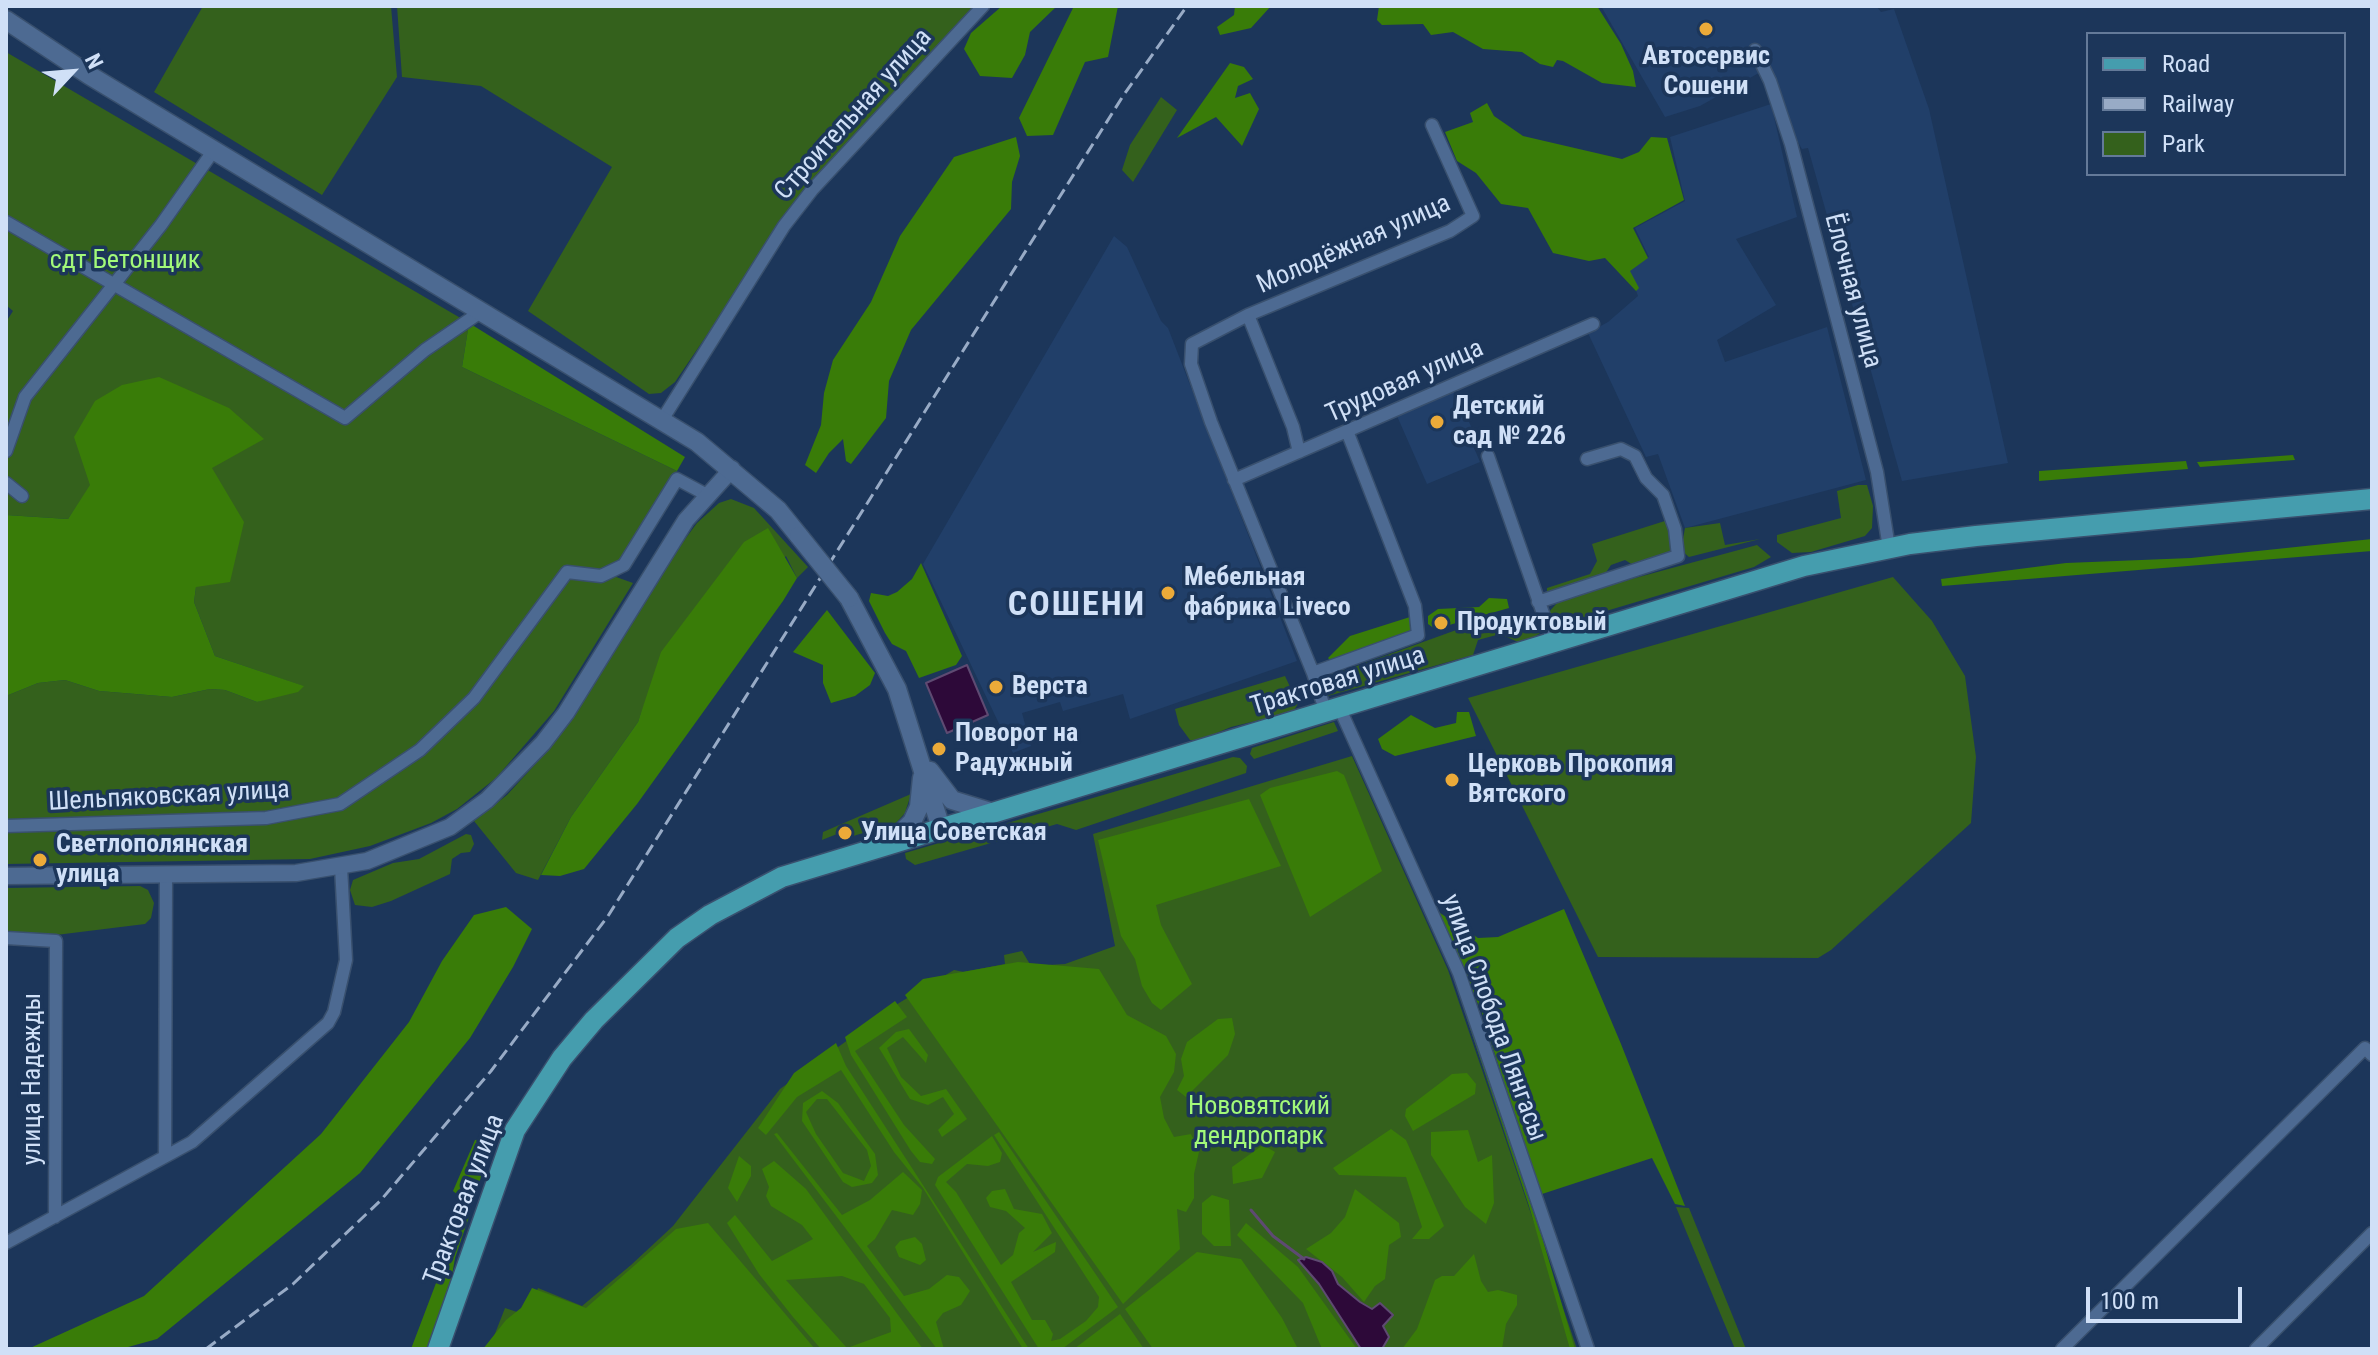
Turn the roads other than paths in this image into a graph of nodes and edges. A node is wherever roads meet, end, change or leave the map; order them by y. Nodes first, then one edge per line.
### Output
1 (983, 6) edge
2 (6, 20) edge
3 (1755, 50) dead end
4 (1432, 125) dead end
5 (214, 150) junction
6 (6, 222) edge
7 (116, 284) junction
8 (482, 311) junction
9 (1248, 315) junction
10 (1593, 324) dead end
11 (662, 420) junction
12 (1347, 431) junction
13 (6, 451) edge
14 (1299, 452) junction
15 (1488, 456) dead end
16 (1587, 459) dead end
17 (732, 469) junction
18 (1234, 480) junction
19 (6, 483) edge
20 (707, 495) junction
21 (22, 496) dead end
22 (2372, 499) edge
23 (1889, 548) junction
24 (1538, 602) junction
25 (1553, 642) junction
26 (1313, 673) junction
27 (1333, 711) junction
28 (921, 755) junction
29 (994, 813) junction
30 (6, 826) edge
31 (941, 828) junction
32 (891, 842) junction
33 (341, 867) junction
34 (166, 875) junction
35 (6, 876) edge
36 (6, 938) edge
37 (2369, 1052) edge
38 (165, 1156) junction
39 (55, 1217) junction
40 (2372, 1233) edge
41 (6, 1243) edge
42 (439, 1347) edge
43 (1588, 1349) edge
44 (2062, 1349) edge
45 (2256, 1349) edge

1 - 11 street, Строительная улица
2 - 5 main road
3 - 23 street, Ёлочная улица
4 - 9 street, Молодёжная улица
5 - 7 street
5 - 8 main road
6 - 7 street
7 - 8 street
7 - 13 street
8 - 11 main road
9 - 14 street, Молодёжная улица
9 - 18 street, Молодёжная улица
10 - 12 street, Трудовая улица
11 - 17 main road
12 - 14 street, Трудовая улица
12 - 26 street
14 - 18 street, Трудовая улица
15 - 24 street
16 - 24 street
17 - 20 street
17 - 28 main road, bridge
18 - 26 street, улица Слобода Лянгасы
19 - 21 street
20 - 30 street, Шельпяковская улица
20 - 33 street
22 - 23 main road, Трактовая улица
23 - 25 main road, Трактовая улица
24 - 25 street
25 - 27 main road, Трактовая улица
26 - 27 street, улица Слобода Лянгасы
27 - 29 main road, Трактовая улица
27 - 43 street, улица Слобода Лянгасы
28 - 29 main road
28 - 31 main road
28 - 32 main road
29 - 31 main road, Трактовая улица
31 - 32 main road, Трактовая улица
32 - 42 main road, Трактовая улица
33 - 34 street
33 - 38 street
34 - 35 street
34 - 38 street
36 - 39 street, улица Надежды
37 - 44 street
38 - 39 street
39 - 41 street
40 - 45 street

